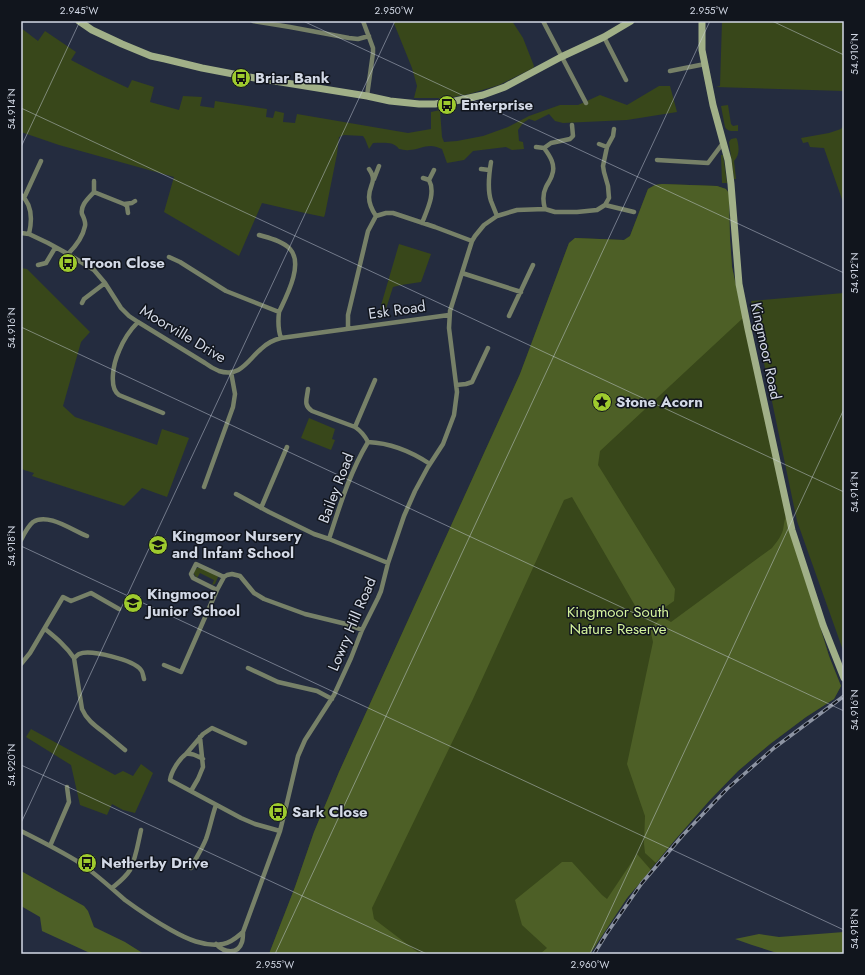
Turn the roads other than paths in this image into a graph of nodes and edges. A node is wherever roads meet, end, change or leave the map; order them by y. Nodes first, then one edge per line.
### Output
1 (79, 21) edge
2 (253, 21) edge
3 (291, 21) edge
4 (363, 21) edge
5 (543, 21) edge
6 (631, 21) edge
7 (702, 21) edge
8 (275, 23) edge
9 (290, 26) junction
10 (369, 36) junction
11 (604, 37) junction
12 (561, 57) junction
13 (705, 64) junction
14 (670, 71) dead end
15 (626, 80) dead end
16 (367, 96) junction
17 (586, 103) dead end
18 (572, 125) dead end
19 (614, 129) dead end
20 (723, 143) junction
21 (599, 144) dead end
22 (536, 147) dead end
23 (607, 147) junction
24 (544, 148) junction
25 (657, 160) dead end
26 (41, 161) dead end
27 (491, 162) dead end
28 (379, 166) dead end
29 (369, 168) dead end
30 (481, 169) dead end
31 (434, 170) dead end
32 (489, 170) junction
33 (423, 178) dead end
34 (374, 180) junction
35 (429, 180) junction
36 (94, 181) dead end
37 (94, 192) junction
38 (22, 196) edge
39 (135, 201) dead end
40 (124, 204) junction
41 (605, 206) junction
42 (544, 209) junction
43 (634, 212) dead end
44 (128, 213) dead end
45 (376, 216) junction
46 (497, 216) junction
47 (422, 223) junction
48 (21, 233) edge
49 (29, 234) junction
50 (259, 235) dead end
51 (472, 242) junction
52 (55, 248) junction
53 (68, 254) junction
54 (168, 257) dead end
55 (38, 265) dead end
56 (533, 265) dead end
57 (462, 273) junction
58 (105, 283) junction
59 (521, 292) junction
60 (82, 302) dead end
61 (279, 312) junction
62 (449, 315) junction
63 (509, 316) dead end
64 (138, 322) junction
65 (348, 329) junction
66 (281, 338) junction
67 (488, 348) dead end
68 (231, 372) junction
69 (375, 380) dead end
70 (456, 385) junction
71 (308, 389) dead end
72 (163, 413) dead end
73 (355, 427) junction
74 (368, 442) junction
75 (287, 447) dead end
76 (430, 464) junction
77 (204, 486) dead end
78 (236, 494) dead end
79 (262, 508) junction
80 (87, 536) dead end
81 (329, 539) junction
82 (21, 540) edge
83 (388, 563) junction
84 (224, 577) junction
85 (217, 590) junction
86 (119, 609) dead end
87 (45, 629) junction
88 (362, 630) junction
89 (74, 658) junction
90 (21, 664) edge
91 (164, 665) dead end
92 (248, 668) dead end
93 (144, 675) dead end
94 (844, 678) edge
95 (332, 700) junction
96 (200, 737) junction
97 (245, 744) dead end
98 (125, 750) dead end
99 (186, 754) junction
100 (203, 759) junction
101 (67, 787) dead end
102 (191, 791) junction
103 (216, 805) junction
104 (141, 830) dead end
105 (21, 831) edge
106 (280, 831) junction
107 (50, 846) junction
108 (191, 868) dead end
109 (112, 888) junction
110 (243, 932) junction
111 (216, 944) junction

1 - 16 street
2 - 8 street
3 - 9 street
4 - 10 street
5 - 12 street
6 - 11 street
7 - 13 street, Kingmoor Road
8 - 9 street
9 - 10 street
10 - 16 street
11 - 12 street
11 - 15 street
12 - 16 street
12 - 17 street
13 - 14 street
13 - 20 street, Kingmoor Road
18 - 24 street
19 - 23 street
20 - 25 street
20 - 94 street, Kingmoor Road
21 - 23 street
22 - 24 street
23 - 41 street
24 - 42 street
26 - 38 street
27 - 32 street
28 - 34 street
29 - 34 street
30 - 32 street
31 - 35 street
32 - 46 street
33 - 35 street
34 - 45 street
35 - 47 street
36 - 37 street
37 - 40 street
37 - 53 street
38 - 49 street
39 - 40 street
40 - 44 street
41 - 42 street, Lowry Hill Road
41 - 43 street, Lowry Hill Road
42 - 46 street, Lowry Hill Road
45 - 47 street
45 - 65 street
46 - 51 street, Lowry Hill Road
47 - 51 street
48 - 49 street, Moorville Drive
49 - 52 street, Moorville Drive
50 - 61 street
51 - 57 street, Lowry Hill Road
52 - 53 street, Moorville Drive
52 - 55 street
53 - 58 street, Moorville Drive
54 - 61 street
56 - 59 street
57 - 59 street
57 - 62 street, Lowry Hill Road
58 - 60 street
58 - 64 street, Moorville Drive
59 - 63 street
61 - 66 street
62 - 65 street, Esk Road
62 - 70 street, Lowry Hill Road
64 - 68 street, Moorville Drive
64 - 72 street
65 - 66 street, Moorville Drive
66 - 68 street, Moorville Drive
67 - 70 street
68 - 77 street
69 - 73 street
70 - 76 street, Lowry Hill Road
71 - 73 street
73 - 74 street
74 - 76 street, Bailey Road
74 - 81 street, Bailey Road
75 - 79 street
76 - 83 street, Lowry Hill Road
78 - 79 street
79 - 81 street
80 - 82 street
81 - 83 street
83 - 88 street, Lowry Hill Road
84 - 85 street
84 - 85 street
84 - 88 street
85 - 91 street
86 - 87 street
87 - 89 street
87 - 90 street
88 - 95 street, Lowry Hill Road
89 - 93 street
89 - 98 street
92 - 95 street
95 - 106 street, Lowry Hill Road
96 - 97 street
96 - 99 street
96 - 100 street
99 - 100 street
99 - 102 street
100 - 102 street
101 - 107 street
102 - 103 street
103 - 106 street
103 - 108 street
104 - 109 street
105 - 107 street
106 - 110 street, Lowry Hill Road
107 - 109 street
109 - 111 street
110 - 111 street
110 - 111 street, Lowry Hill Road

